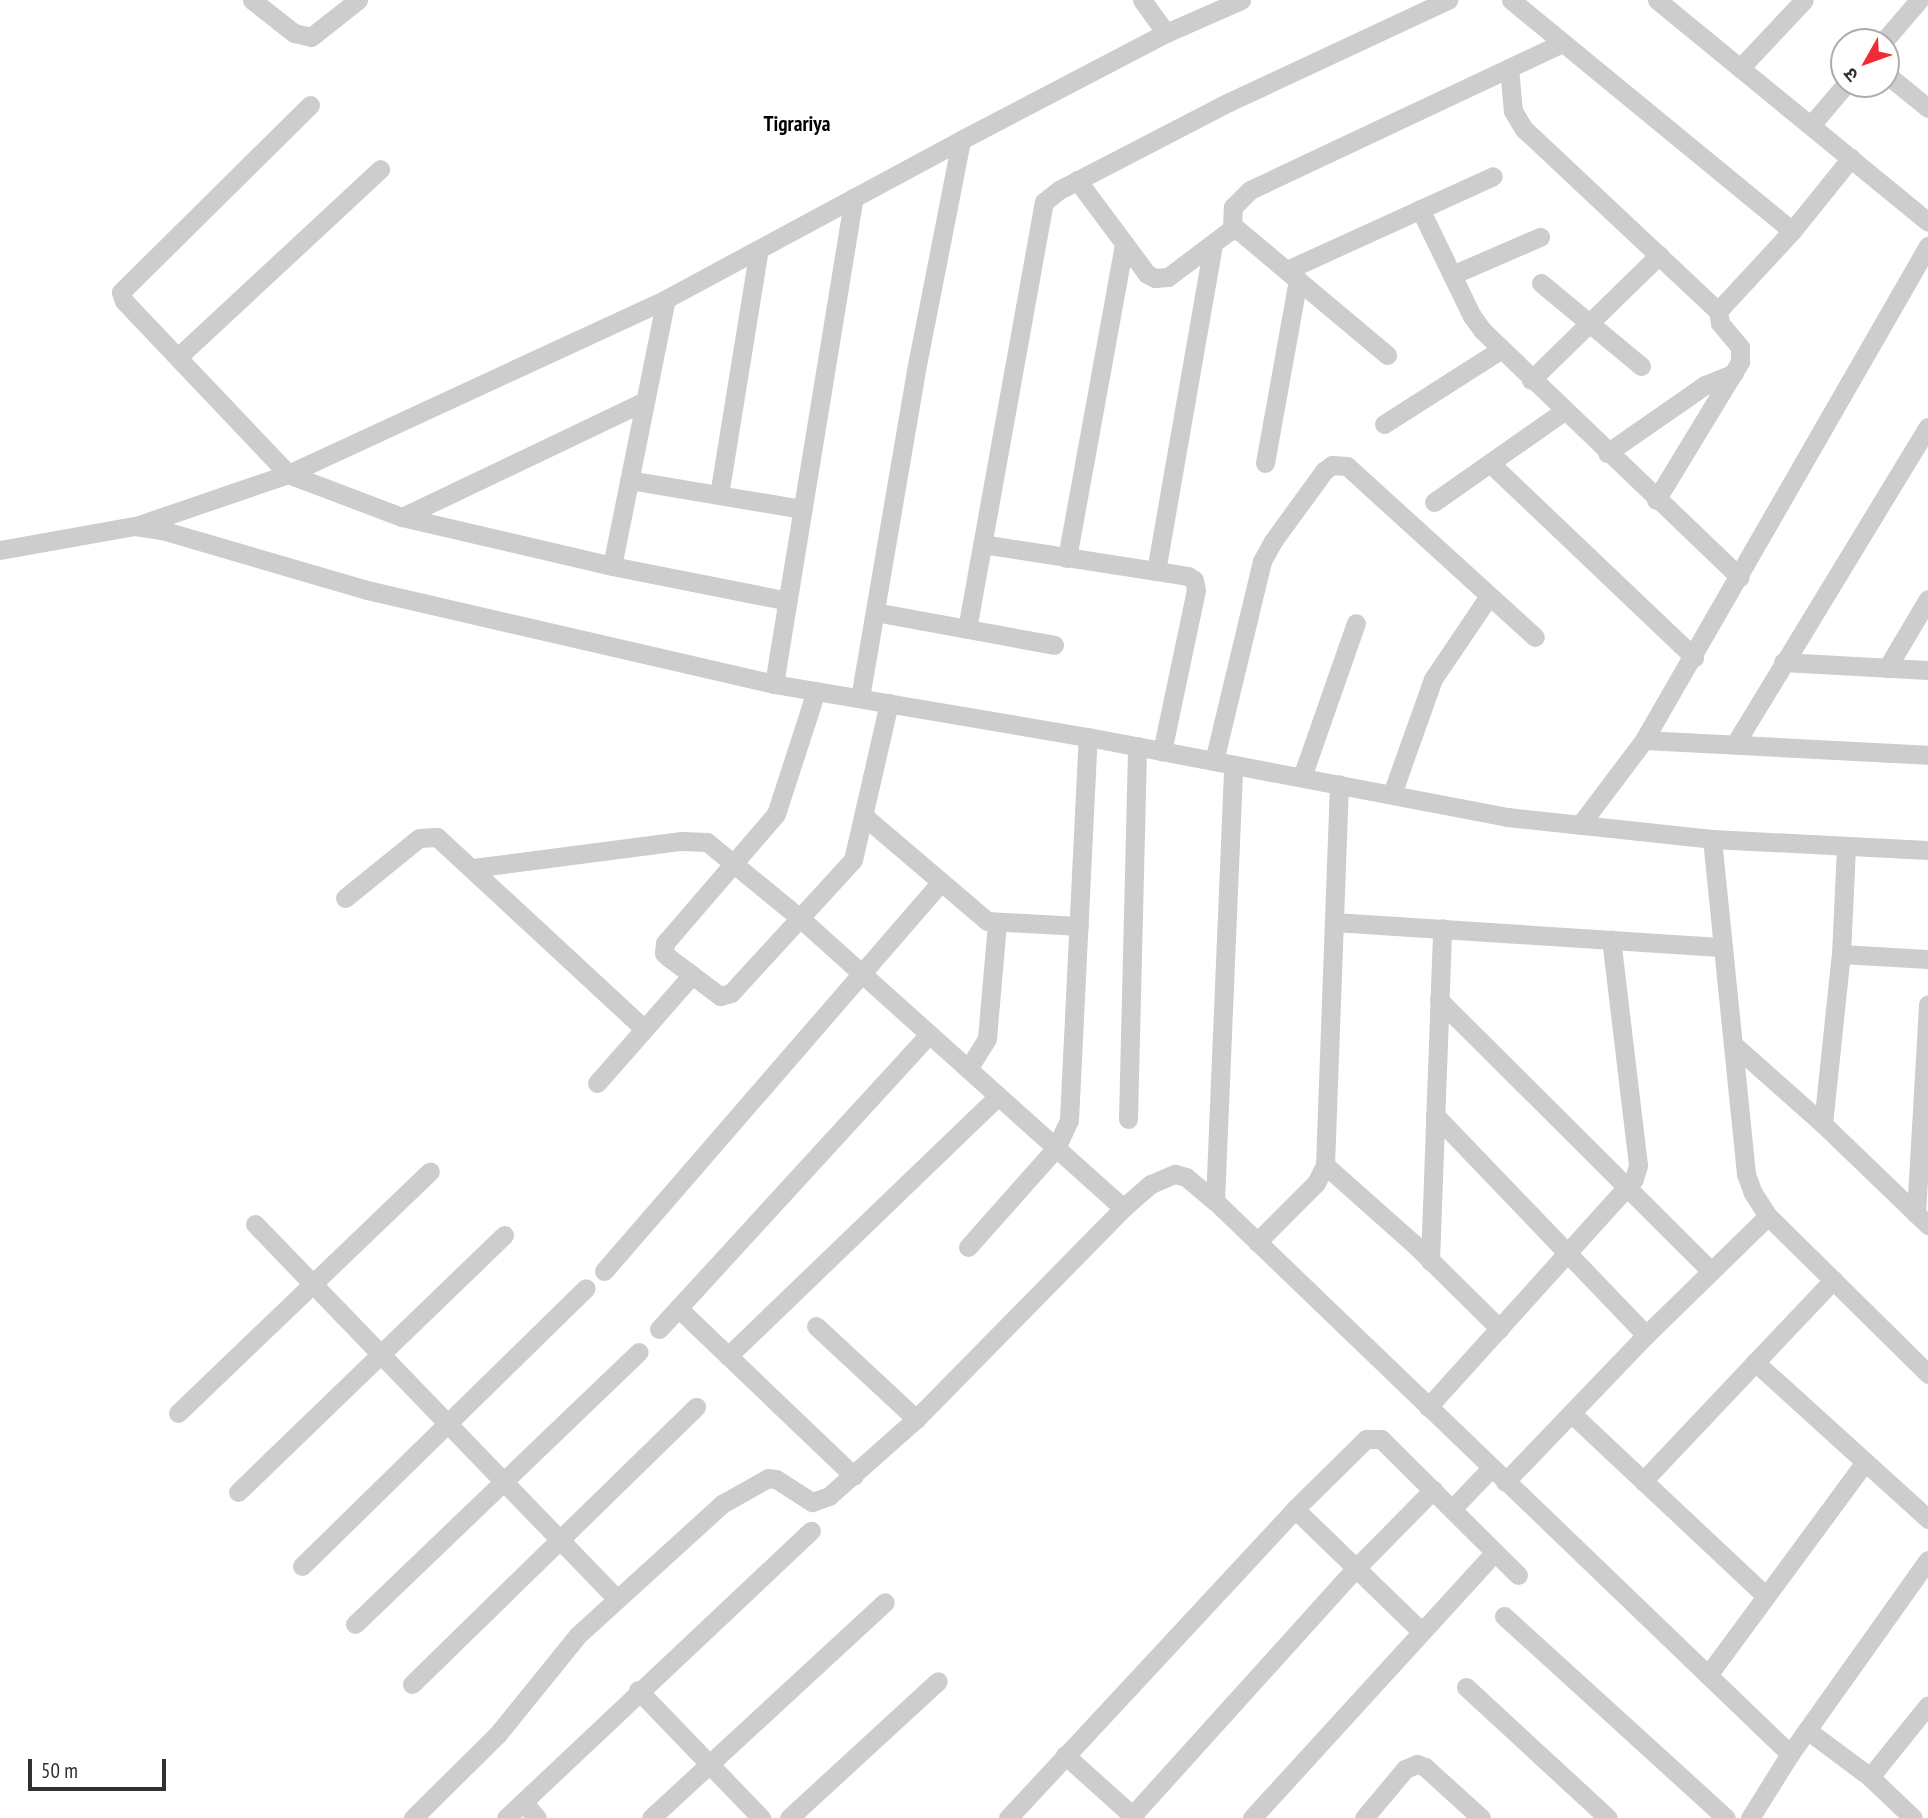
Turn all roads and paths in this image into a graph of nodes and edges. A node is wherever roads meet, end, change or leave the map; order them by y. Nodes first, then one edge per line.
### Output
1 (252, 0) edge
2 (358, 0) edge
3 (1142, 0) edge
4 (1241, 0) edge
5 (1448, 0) edge
6 (1511, 0) edge
7 (1659, 0) edge
8 (1804, 0) edge
9 (1919, 0) edge
10 (1895, 28) edge
11 (1166, 33) junction
12 (1563, 43) junction
13 (1508, 68) junction
14 (1740, 68) junction
15 (1900, 85) edge
16 (1834, 98) edge
17 (310, 105) dead end
18 (1928, 107) edge
19 (1811, 125) junction
20 (961, 140) junction
21 (1851, 159) junction
22 (380, 169) dead end
23 (1493, 176) dead end
24 (1077, 180) junction
25 (854, 198) junction
26 (1420, 209) junction
27 (1928, 222) edge
28 (1232, 230) junction
29 (1792, 231) junction
30 (1540, 237) dead end
31 (1124, 243) junction
32 (1213, 244) junction
33 (1928, 246) edge
34 (759, 249) junction
35 (1659, 255) junction
36 (1293, 275) junction
37 (1452, 275) junction
38 (1541, 283) dead end
39 (666, 299) junction
40 (1718, 311) junction
41 (1589, 323) junction
42 (1500, 350) junction
43 (1387, 355) dead end
44 (178, 357) junction
45 (1641, 366) dead end
46 (1734, 373) junction
47 (1531, 380) junction
48 (645, 401) junction
49 (1564, 411) junction
50 (1384, 424) dead end
51 (1928, 427) edge
52 (1607, 453) junction
53 (1265, 463) dead end
54 (1490, 463) junction
55 (288, 474) junction
56 (629, 480) junction
57 (719, 495) junction
58 (1656, 500) junction
59 (1434, 502) dead end
60 (803, 509) junction
61 (402, 517) junction
62 (135, 526) junction
63 (982, 544) junction
64 (0, 550) edge
65 (1067, 558) junction
66 (611, 566) junction
67 (1156, 571) junction
68 (1740, 577) junction
69 (1489, 596) junction
70 (1928, 599) edge
71 (788, 601) junction
72 (875, 612) junction
73 (1356, 623) dead end
74 (967, 629) junction
75 (1535, 637) dead end
76 (1054, 645) dead end
77 (1695, 657) junction
78 (1783, 662) junction
79 (1887, 668) junction
80 (1928, 670) edge
81 (775, 684) junction
82 (816, 691) junction
83 (860, 698) junction
84 (889, 703) junction
85 (1088, 737) junction
86 (1644, 740) junction
87 (1734, 744) junction
88 (1137, 746) junction
89 (1162, 751) junction
90 (1928, 755) edge
91 (1224, 763) junction
92 (1302, 777) junction
93 (1339, 784) junction
94 (1392, 794) junction
95 (865, 817) junction
96 (1580, 825) junction
97 (1712, 839) junction
98 (1846, 847) junction
99 (1928, 850) edge
100 (736, 864) junction
101 (473, 868) junction
102 (940, 883) junction
103 (345, 898) dead end
104 (801, 919) junction
105 (1334, 922) junction
106 (997, 924) junction
107 (1079, 926) junction
108 (1441, 928) junction
109 (1611, 940) junction
110 (1723, 947) junction
111 (1841, 954) junction
112 (1928, 959) edge
113 (862, 973) junction
114 (692, 975) junction
115 (1439, 1000) junction
116 (1928, 1004) edge
117 (644, 1029) junction
118 (929, 1034) junction
119 (1734, 1045) junction
120 (1927, 1053) edge
121 (968, 1069) junction
122 (597, 1083) dead end
123 (998, 1096) junction
124 (1435, 1115) junction
125 (1128, 1119) dead end
126 (1823, 1124) junction
127 (1056, 1148) junction
128 (1325, 1165) junction
129 (430, 1171) dead end
130 (1628, 1189) junction
131 (1215, 1201) junction
132 (1123, 1208) junction
133 (1768, 1216) junction
134 (1922, 1220) edge
135 (255, 1224) dead end
136 (504, 1235) dead end
137 (1257, 1242) junction
138 (968, 1247) dead end
139 (1569, 1253) junction
140 (1430, 1261) junction
141 (604, 1271) dead end
142 (1711, 1271) junction
143 (1833, 1280) junction
144 (312, 1283) junction
145 (586, 1288) dead end
146 (678, 1308) junction
147 (816, 1326) dead end
148 (659, 1329) dead end
149 (1500, 1329) junction
150 (1646, 1335) junction
151 (639, 1352) dead end
152 (380, 1353) junction
153 (728, 1356) junction
154 (1755, 1363) junction
155 (1928, 1374) edge
156 (696, 1407) dead end
157 (1428, 1407) junction
158 (178, 1413) dead end
159 (1571, 1413) junction
160 (916, 1419) junction
161 (448, 1424) junction
162 (1865, 1462) junction
163 (1498, 1475) junction
164 (854, 1476) junction
165 (1643, 1481) junction
166 (504, 1482) junction
167 (1433, 1490) junction
168 (238, 1492) dead end
169 (1295, 1509) junction
170 (1452, 1509) junction
171 (1928, 1519) edge
172 (811, 1531) dead end
173 (560, 1540) junction
174 (1495, 1552) junction
175 (1928, 1560) edge
176 (302, 1566) dead end
177 (1356, 1568) junction
178 (1518, 1575) dead end
179 (1766, 1596) junction
180 (616, 1598) junction
181 (885, 1602) dead end
182 (1504, 1616) dead end
183 (355, 1624) dead end
184 (1420, 1630) junction
185 (1707, 1675) junction
186 (938, 1681) dead end
187 (412, 1684) dead end
188 (1466, 1687) dead end
189 (638, 1690) junction
190 (1928, 1705) edge
191 (1807, 1731) junction
192 (1790, 1754) junction
193 (1065, 1755) junction
194 (708, 1763) junction
195 (1870, 1777) junction
196 (523, 1802) junction
197 (1132, 1817) edge
198 (412, 1818) edge
199 (506, 1818) edge
200 (537, 1818) edge
201 (651, 1818) edge
202 (761, 1818) edge
203 (789, 1818) edge
204 (1007, 1818) edge
205 (1252, 1818) edge
206 (1364, 1818) edge
207 (1481, 1818) edge
208 (1608, 1818) edge
209 (1726, 1818) edge
210 (1750, 1818) edge
211 (1913, 1818) edge

1 - 2 street
3 - 11 street
4 - 11 street
5 - 24 street
6 - 12 street
7 - 14 street
8 - 14 street
9 - 10 street
11 - 20 street
12 - 13 street
12 - 29 street
13 - 28 street
13 - 35 street
14 - 19 street
15 - 18 street
16 - 19 street
17 - 44 street
19 - 21 street
20 - 25 street
20 - 72 street
21 - 27 street
21 - 29 street
22 - 44 street
23 - 26 street
24 - 31 street
24 - 63 street
25 - 34 street
25 - 60 street
26 - 36 street
26 - 37 street
28 - 32 street
28 - 36 street
29 - 40 street
30 - 37 street
31 - 32 street
31 - 65 street
32 - 67 street
33 - 68 street
34 - 39 street
34 - 57 street
35 - 40 street
35 - 41 street
36 - 43 street
36 - 53 street
37 - 42 street
38 - 41 street
39 - 48 street
39 - 55 street
40 - 46 street
41 - 45 street
41 - 47 street
42 - 47 street
42 - 50 street
44 - 55 street
46 - 52 street
46 - 58 street
47 - 49 street
48 - 56 street
48 - 61 street
49 - 52 street
49 - 54 street
51 - 78 street
52 - 58 street
54 - 59 street
54 - 77 street
55 - 61 street
55 - 62 street
56 - 57 street
56 - 66 street
57 - 60 street
58 - 68 street
60 - 71 street
61 - 66 street
62 - 64 street
62 - 81 street
63 - 65 street
63 - 74 street
65 - 67 street
66 - 71 street
67 - 89 street
68 - 77 street
69 - 75 street
69 - 91 street
69 - 94 street
70 - 79 street
71 - 81 street
72 - 74 street
72 - 83 street
73 - 92 street
74 - 76 street
77 - 86 street
78 - 79 street
78 - 87 street
79 - 80 street
81 - 82 street
82 - 83 street
82 - 100 street
83 - 84 street
84 - 85 street
84 - 95 street
85 - 88 street
85 - 107 street
86 - 87 street
86 - 96 street
87 - 90 street
88 - 89 street
88 - 125 street
89 - 91 street
91 - 92 street
91 - 131 street
92 - 93 street
93 - 94 street
93 - 105 street
94 - 96 street
95 - 102 street
95 - 104 street
96 - 97 street
97 - 98 street
97 - 110 street
98 - 99 street
98 - 111 street
100 - 101 street
100 - 104 street
100 - 114 street
101 - 103 street
101 - 117 street
102 - 106 street
102 - 113 street
104 - 113 street
104 - 114 street
105 - 108 street
105 - 128 street
106 - 107 street
106 - 121 street
107 - 127 street
108 - 109 street
108 - 115 street
109 - 110 street
109 - 130 street
110 - 119 street
111 - 112 street
111 - 126 street
113 - 118 street
113 - 141 street
114 - 117 street
115 - 124 street
115 - 130 street
116 - 120 street
117 - 122 street
118 - 121 street
118 - 146 street
119 - 126 street
119 - 133 street
120 - 134 street
121 - 123 street
123 - 127 street
123 - 153 street
124 - 139 street
124 - 140 street
126 - 134 street
127 - 132 street
127 - 138 street
128 - 137 street
128 - 140 street
129 - 144 street
130 - 139 street
130 - 142 street
131 - 132 street
131 - 137 street
132 - 160 street
133 - 142 street
133 - 143 street
135 - 144 street
136 - 152 street
137 - 157 street
139 - 149 street
139 - 150 street
140 - 149 street
142 - 150 street
143 - 154 street
143 - 155 street
144 - 152 street
144 - 158 street
145 - 161 street
146 - 148 street
146 - 153 street
147 - 160 street
149 - 157 street
150 - 159 street
151 - 166 street
152 - 161 street
152 - 168 street
153 - 164 street
154 - 162 street
154 - 165 street
156 - 173 street
157 - 163 street
159 - 163 street
159 - 165 street
160 - 164 street
161 - 166 street
161 - 176 street
162 - 171 street
162 - 179 street
163 - 170 street
163 - 185 street
164 - 180 street
165 - 179 street
166 - 173 street
166 - 183 street
167 - 169 street
167 - 170 street
167 - 177 street
169 - 177 street
169 - 193 street
170 - 174 street
172 - 189 street
173 - 180 street
173 - 187 street
174 - 178 street
174 - 184 street
175 - 191 street
177 - 184 street
177 - 197 street
179 - 185 street
180 - 198 street
181 - 194 street
182 - 209 street
184 - 205 street
185 - 192 street
186 - 203 street
188 - 208 street
189 - 194 street
189 - 196 street
190 - 195 street
191 - 192 street
191 - 195 street
192 - 210 street
193 - 197 street
193 - 204 street
194 - 201 street
194 - 202 street
195 - 211 street
196 - 199 street
196 - 200 street
206 - 207 street

